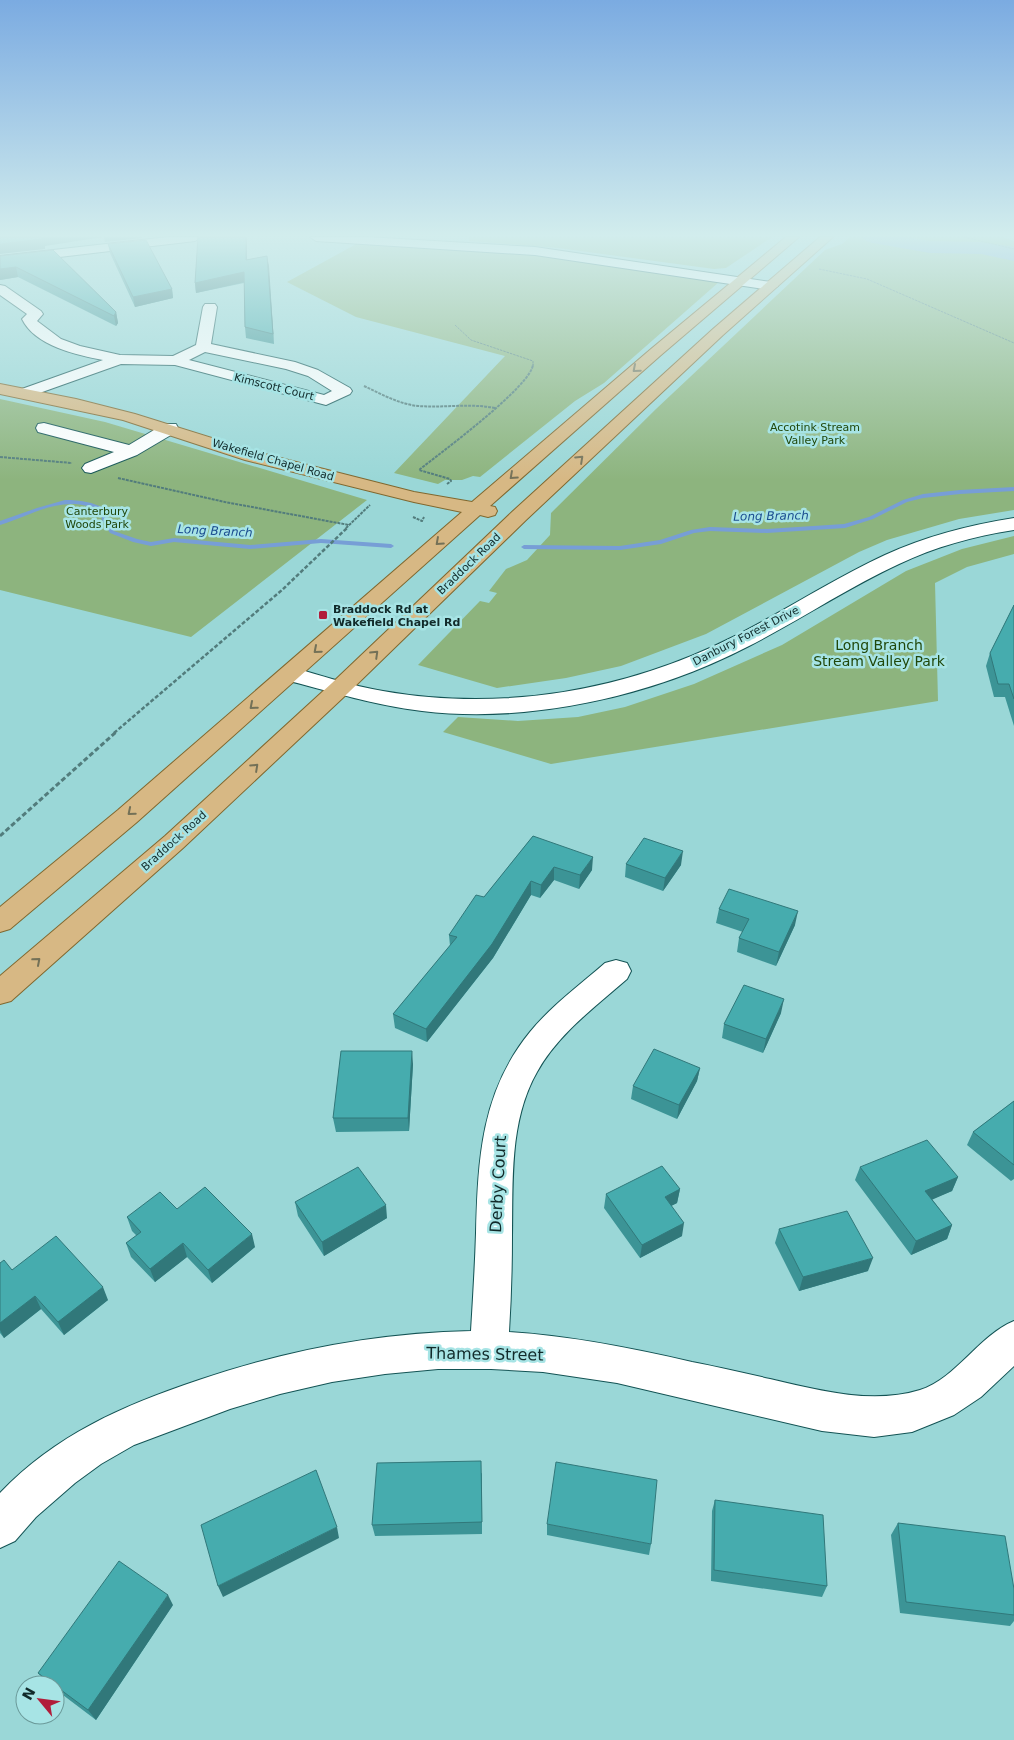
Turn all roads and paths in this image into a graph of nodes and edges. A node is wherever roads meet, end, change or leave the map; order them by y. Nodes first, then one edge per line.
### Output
1 (30, 318) edge
2 (208, 318) edge
3 (696, 318) edge
4 (734, 318) edge
5 (957, 318) edge
6 (455, 325) dead end
7 (1014, 343) edge
8 (203, 347) junction
9 (120, 359) junction
10 (175, 361) junction
11 (0, 389) edge
12 (26, 393) junction
13 (427, 405) dead end
14 (495, 408) junction
15 (44, 428) dead end
16 (170, 428) junction
17 (131, 450) junction
18 (0, 457) edge
19 (91, 468) junction
20 (448, 487) dead end
21 (371, 504) dead end
22 (475, 510) junction
23 (519, 516) junction
24 (1014, 524) edge
25 (350, 525) junction
26 (290, 674) junction
27 (340, 688) junction
28 (0, 836) edge
29 (0, 922) edge
30 (616, 971) dead end
31 (0, 992) edge
32 (1014, 1340) edge
33 (489, 1350) junction
34 (0, 1526) edge

1 - 9 street
2 - 8 street
3 -> 22 main road
23 -> 4 main road, Braddock Road
5 - 7 path
6 - 14 path
8 - 10 street
8 - 10 street, Kimscott Court
9 - 10 street
9 - 12 street
11 - 12 main road, Wakefield Chapel Road
12 - 16 main road, Wakefield Chapel Road
13 - 14 path
14 - 20 path
15 - 17 street
16 - 17 street
16 - 22 main road, Wakefield Chapel Road
17 - 19 street
18 - 19 path
19 - 25 path
21 - 25 path
22 - 23 main road, Wakefield Chapel Road
22 -> 26 main road
27 -> 23 main road, Braddock Road
24 - 27 street, Danbury Forest Drive
25 - 28 path
26 - 27 street, Danbury Forest Drive
26 -> 29 main road
31 -> 27 main road, Braddock Road
30 - 33 street, Derby Court
32 - 33 street, Thames Street
33 - 34 street, Thames Street

